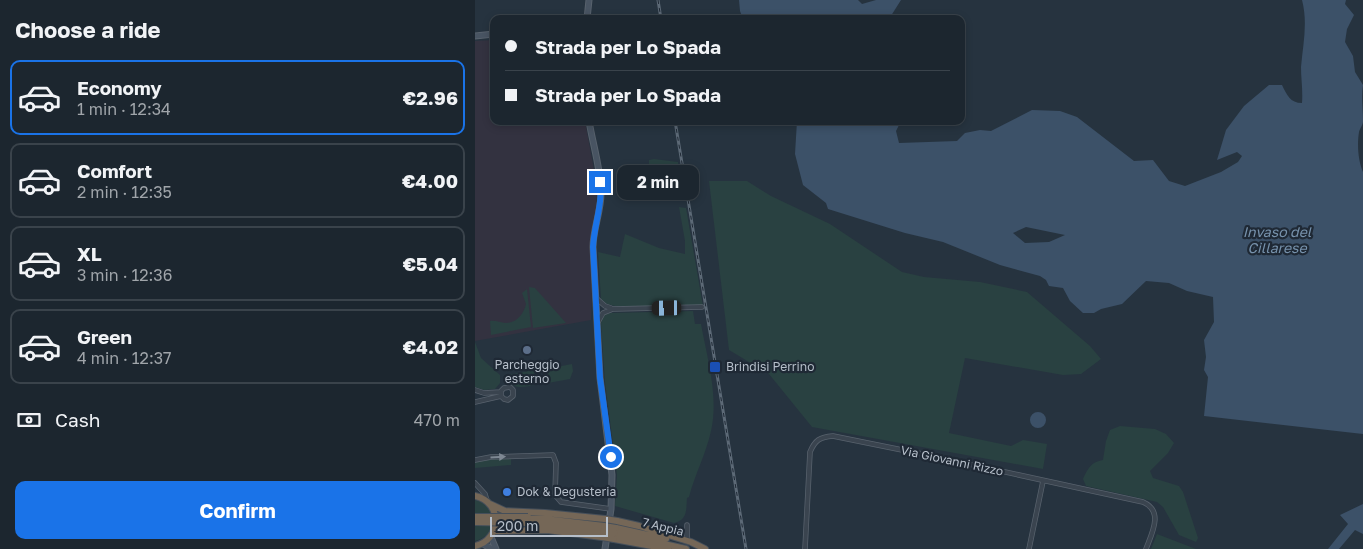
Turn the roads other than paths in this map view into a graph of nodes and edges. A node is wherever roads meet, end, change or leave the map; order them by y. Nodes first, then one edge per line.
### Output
1 (589, 0) edge
2 (588, 11) junction
3 (586, 15) edge
4 (588, 15) edge
5 (490, 34) edge
6 (475, 36) edge
7 (590, 125) edge
8 (596, 298) junction
9 (596, 308) junction
10 (606, 308) junction
11 (702, 308) dead end
12 (597, 323) junction
13 (475, 390) edge
14 (475, 402) edge
15 (475, 460) edge
16 (1043, 481) junction
17 (475, 483) edge
18 (476, 495) edge
19 (489, 502) junction
20 (611, 509) junction
21 (475, 516) edge
22 (528, 520) junction
23 (475, 522) edge
24 (687, 526) dead end
25 (603, 528) junction
26 (616, 530) junction
27 (493, 534) junction
28 (687, 540) dead end
29 (480, 546) edge
30 (492, 549) edge
31 (496, 549) edge
32 (605, 549) edge
33 (668, 549) edge
34 (686, 549) edge
35 (704, 549) edge
36 (805, 549) edge
37 (1029, 549) edge
38 (1146, 549) edge

1 - 2 street
2 - 3 street
2 - 4 street
5 - 6 street
7 - 8 street
8 - 9 street
8 - 10 street
9 - 10 street
9 - 12 street
10 - 11 street
10 - 12 street
12 - 20 street
13 - 14 street
15 -> 20 street
16 - 36 street, Via Giovanni Rizzo
16 - 37 street
16 - 38 street, Via Giovanni Rizzo
17 - 19 street
18 - 19 highway
19 - 25 highway
19 - 27 highway
20 - 32 street
21 - 22 highway, bridge
22 - 23 highway, bridge
22 - 25 highway
24 - 28 street
25 - 26 highway, bridge
25 - 26 highway, bridge
25 - 27 highway
26 - 33 highway
26 - 34 highway
26 - 35 highway, 7 Appia
27 - 29 highway
27 - 31 street
29 - 30 street

